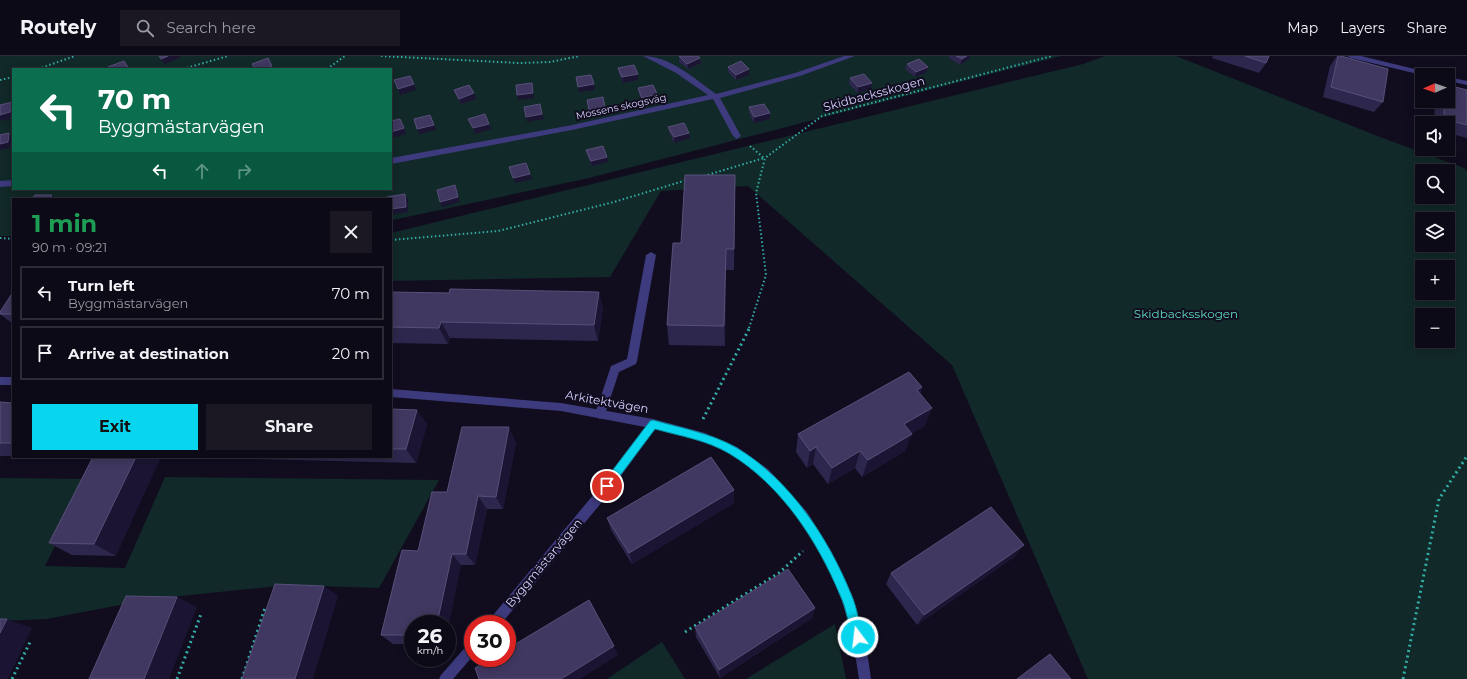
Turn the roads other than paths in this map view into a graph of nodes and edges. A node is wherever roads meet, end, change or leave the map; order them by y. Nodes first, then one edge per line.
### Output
1 (647, 56) edge
2 (851, 56) edge
3 (1352, 56) edge
4 (1415, 71) edge
5 (1455, 81) edge
6 (1467, 84) edge
7 (716, 97) junction
8 (737, 136) dead end
9 (392, 161) edge
10 (12, 183) edge
11 (0, 184) edge
12 (651, 254) dead end
13 (0, 381) edge
14 (12, 381) edge
15 (392, 393) edge
16 (600, 414) junction
17 (653, 424) junction
18 (500, 615) edge
19 (464, 657) edge
20 (445, 679) edge
21 (865, 679) edge

1 - 7 street
2 - 7 street, Mossens skogsväg
3 - 4 street
5 - 6 street
7 - 8 street
7 - 9 street, Mossens skogsväg
10 - 11 street
12 - 16 street
13 - 14 street
15 - 16 street, Arkitektvägen
16 - 17 street, Arkitektvägen
17 - 18 street, Byggmästarvägen
17 - 21 street, Arkitektvägen
19 - 20 street

